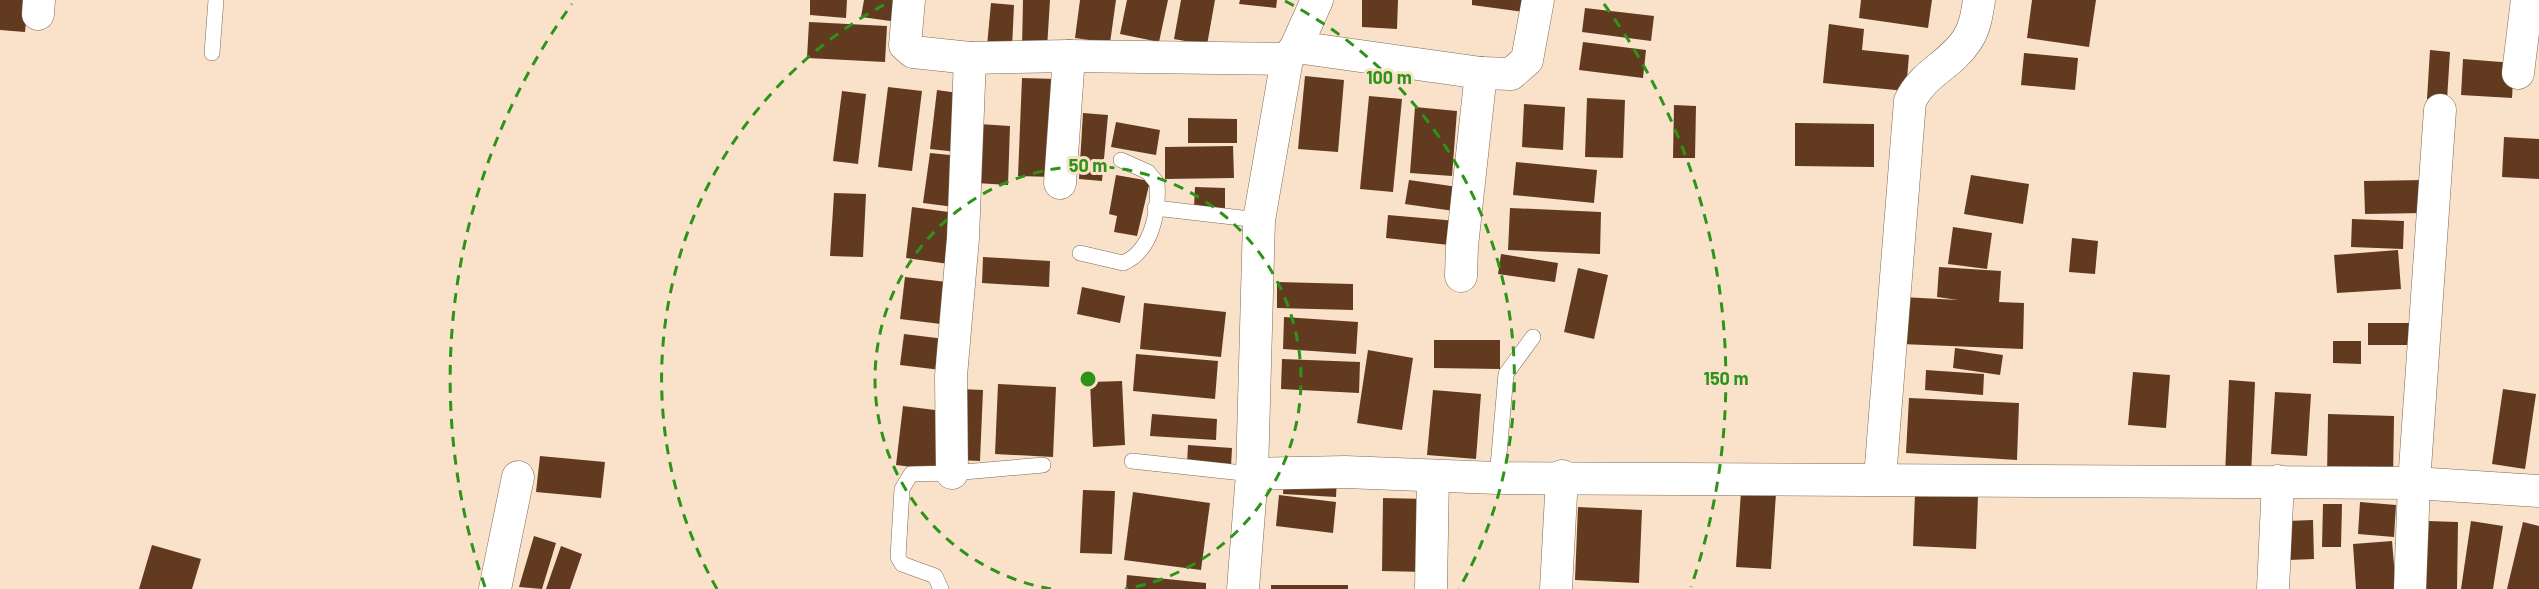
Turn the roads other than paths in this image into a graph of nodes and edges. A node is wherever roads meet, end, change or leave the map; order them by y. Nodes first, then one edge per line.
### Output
1 (216, 0) edge
2 (909, 0) edge
3 (1317, 0) edge
4 (1538, 0) edge
5 (1979, 0) edge
6 (2528, 0) edge
7 (212, 53) dead end
8 (1292, 53) junction
9 (1069, 56) junction
10 (970, 58) junction
11 (1496, 74) junction
12 (2518, 74) dead end
13 (2440, 110) dead end
14 (1121, 160) dead end
15 (1060, 183) dead end
16 (1155, 208) junction
17 (1259, 220) junction
18 (1080, 252) dead end
19 (1461, 276) dead end
20 (1533, 337) dead end
21 (1132, 461) dead end
22 (1043, 465) dead end
23 (952, 473) junction
24 (1252, 474) junction
25 (1433, 476) junction
26 (1562, 476) junction
27 (518, 477) dead end
28 (1497, 478) junction
29 (1880, 478) junction
30 (2278, 481) junction
31 (2414, 483) junction
32 (2539, 491) edge
33 (495, 589) edge
34 (941, 589) edge
35 (1243, 589) edge
36 (1431, 589) edge
37 (1556, 589) edge
38 (2273, 589) edge
39 (2410, 589) edge

1 - 7 lane
2 - 10 street
3 - 8 street
4 - 11 street
5 - 29 street
6 - 12 street
8 - 9 street
8 - 11 street
8 - 17 street
9 - 10 street
9 - 15 street
10 - 23 street
11 - 19 street
13 - 31 street
14 - 16 lane
16 - 17 lane
16 - 18 lane
17 - 24 street
20 - 28 lane
21 - 24 lane
22 - 23 lane
23 - 34 lane
24 - 25 street
24 - 35 street
25 - 28 street
25 - 36 street
26 - 28 street
26 - 29 street
26 - 37 street
27 - 33 street
29 - 30 street
30 - 31 street
30 - 38 street
31 - 32 street
31 - 39 street

